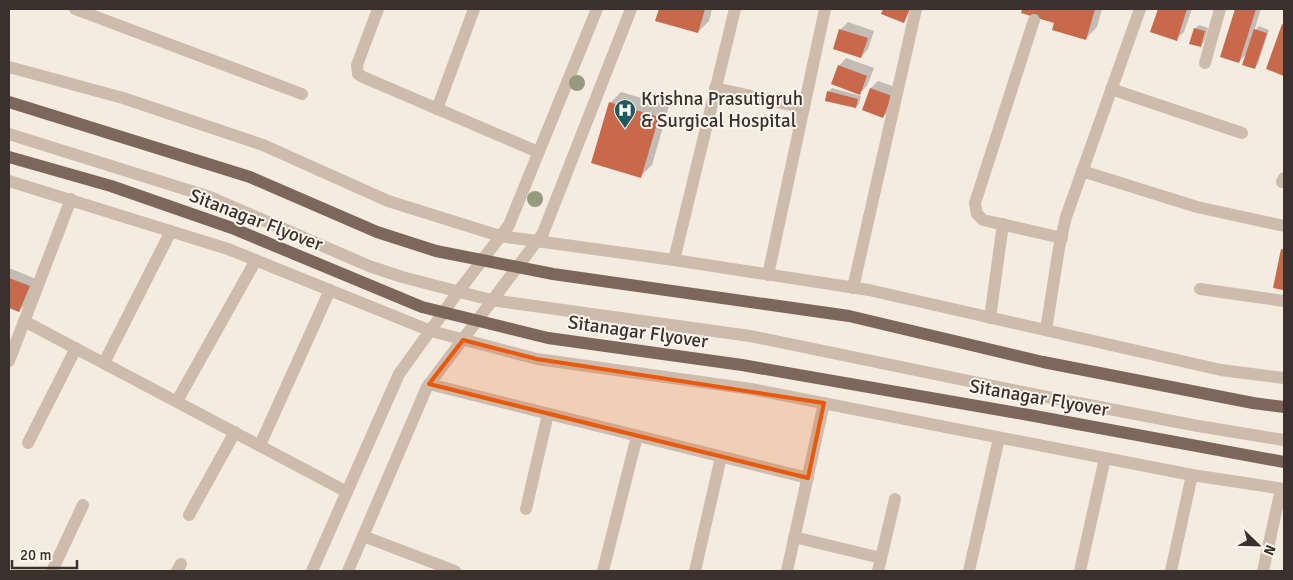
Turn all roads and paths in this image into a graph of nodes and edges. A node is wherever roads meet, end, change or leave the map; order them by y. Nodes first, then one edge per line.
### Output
1 (75, 9) edge
2 (378, 9) edge
3 (474, 9) edge
4 (597, 9) edge
5 (631, 9) edge
6 (735, 9) edge
7 (825, 9) edge
8 (916, 9) edge
9 (1140, 9) edge
10 (1220, 9) edge
11 (1034, 20) dead end
12 (1205, 63) dead end
13 (9, 67) edge
14 (716, 88) junction
15 (1111, 89) junction
16 (302, 94) dead end
17 (9, 102) edge
18 (804, 108) junction
19 (437, 109) junction
20 (1242, 133) dead end
21 (9, 134) edge
22 (538, 152) junction
23 (9, 158) edge
24 (1082, 171) junction
25 (9, 181) edge
26 (71, 199) junction
27 (1003, 224) junction
28 (1284, 226) edge
29 (171, 231) junction
30 (500, 236) junction
31 (1062, 238) junction
32 (536, 242) junction
33 (256, 260) junction
34 (674, 260) junction
35 (768, 275) junction
36 (853, 288) junction
37 (1200, 289) dead end
38 (330, 290) junction
39 (458, 292) junction
40 (491, 300) junction
41 (1284, 301) edge
42 (990, 318) junction
43 (24, 321) junction
44 (1046, 330) junction
45 (430, 331) junction
46 (462, 340) junction
47 (76, 348) junction
48 (9, 361) edge
49 (104, 363) junction
50 (1284, 378) edge
51 (429, 384) junction
52 (176, 401) junction
53 (824, 403) junction
54 (1284, 407) edge
55 (548, 414) junction
56 (234, 432) junction
57 (637, 436) junction
58 (999, 438) junction
59 (1284, 440) edge
60 (28, 443) dead end
61 (260, 445) junction
62 (721, 457) junction
63 (1105, 458) junction
64 (1284, 462) edge
65 (1192, 475) junction
66 (808, 478) junction
67 (1283, 489) edge
68 (347, 492) junction
69 (895, 499) dead end
70 (83, 505) dead end
71 (526, 509) dead end
72 (189, 515) dead end
73 (363, 536) junction
74 (794, 537) junction
75 (881, 558) junction
76 (52, 571) edge
77 (312, 571) edge
78 (348, 571) edge
79 (455, 571) edge
80 (602, 571) edge
81 (694, 571) edge
82 (787, 571) edge
83 (878, 571) edge
84 (969, 571) edge
85 (1080, 571) edge
86 (1171, 571) edge
87 (1263, 571) edge

1 - 16 street
2 - 19 street
3 - 19 street
4 - 22 street
5 - 32 street
6 - 14 street
7 - 18 street
8 - 36 street
9 - 15 street
10 - 12 street
11 - 27 street
13 - 30 street
14 - 18 street
14 - 34 street
15 - 20 street
15 - 24 street
17 - 54 main road, Sitanagar Flyover, bridge
18 - 35 street
19 - 22 street
21 - 39 street
22 - 30 street
23 - 64 main road, Sitanagar Flyover, bridge
24 - 28 street
24 - 31 street
25 - 26 street
26 - 29 street
26 - 43 street
27 - 31 street
27 - 42 street
29 - 33 street
29 - 49 street
30 - 32 street
30 - 39 street
31 - 44 street
32 - 34 street
32 - 40 street
33 - 38 street
33 - 52 street
34 - 35 street
35 - 36 street
36 - 42 street
37 - 41 street
38 - 45 street
38 - 61 street
39 - 40 street
39 - 45 street
40 - 46 street
40 - 59 street
42 - 44 street
43 - 47 street
43 - 48 street
44 - 50 street
45 - 46 street
45 - 68 street
46 - 51 street
46 - 53 street
47 - 49 street
47 - 60 street
49 - 52 street
51 - 55 street
51 - 73 street
52 - 56 street
53 - 58 street
53 - 66 street
55 - 57 street
55 - 71 street
56 - 61 street
56 - 72 street
57 - 62 street
57 - 80 street
58 - 63 street
58 - 84 street
61 - 68 street
62 - 66 street
62 - 81 street
63 - 65 street
63 - 85 street
65 - 67 street
65 - 86 street
66 - 74 street
67 - 87 street
68 - 77 street
69 - 75 street
70 - 76 street
73 - 78 street
73 - 79 street
74 - 75 street
74 - 82 street
75 - 83 street

